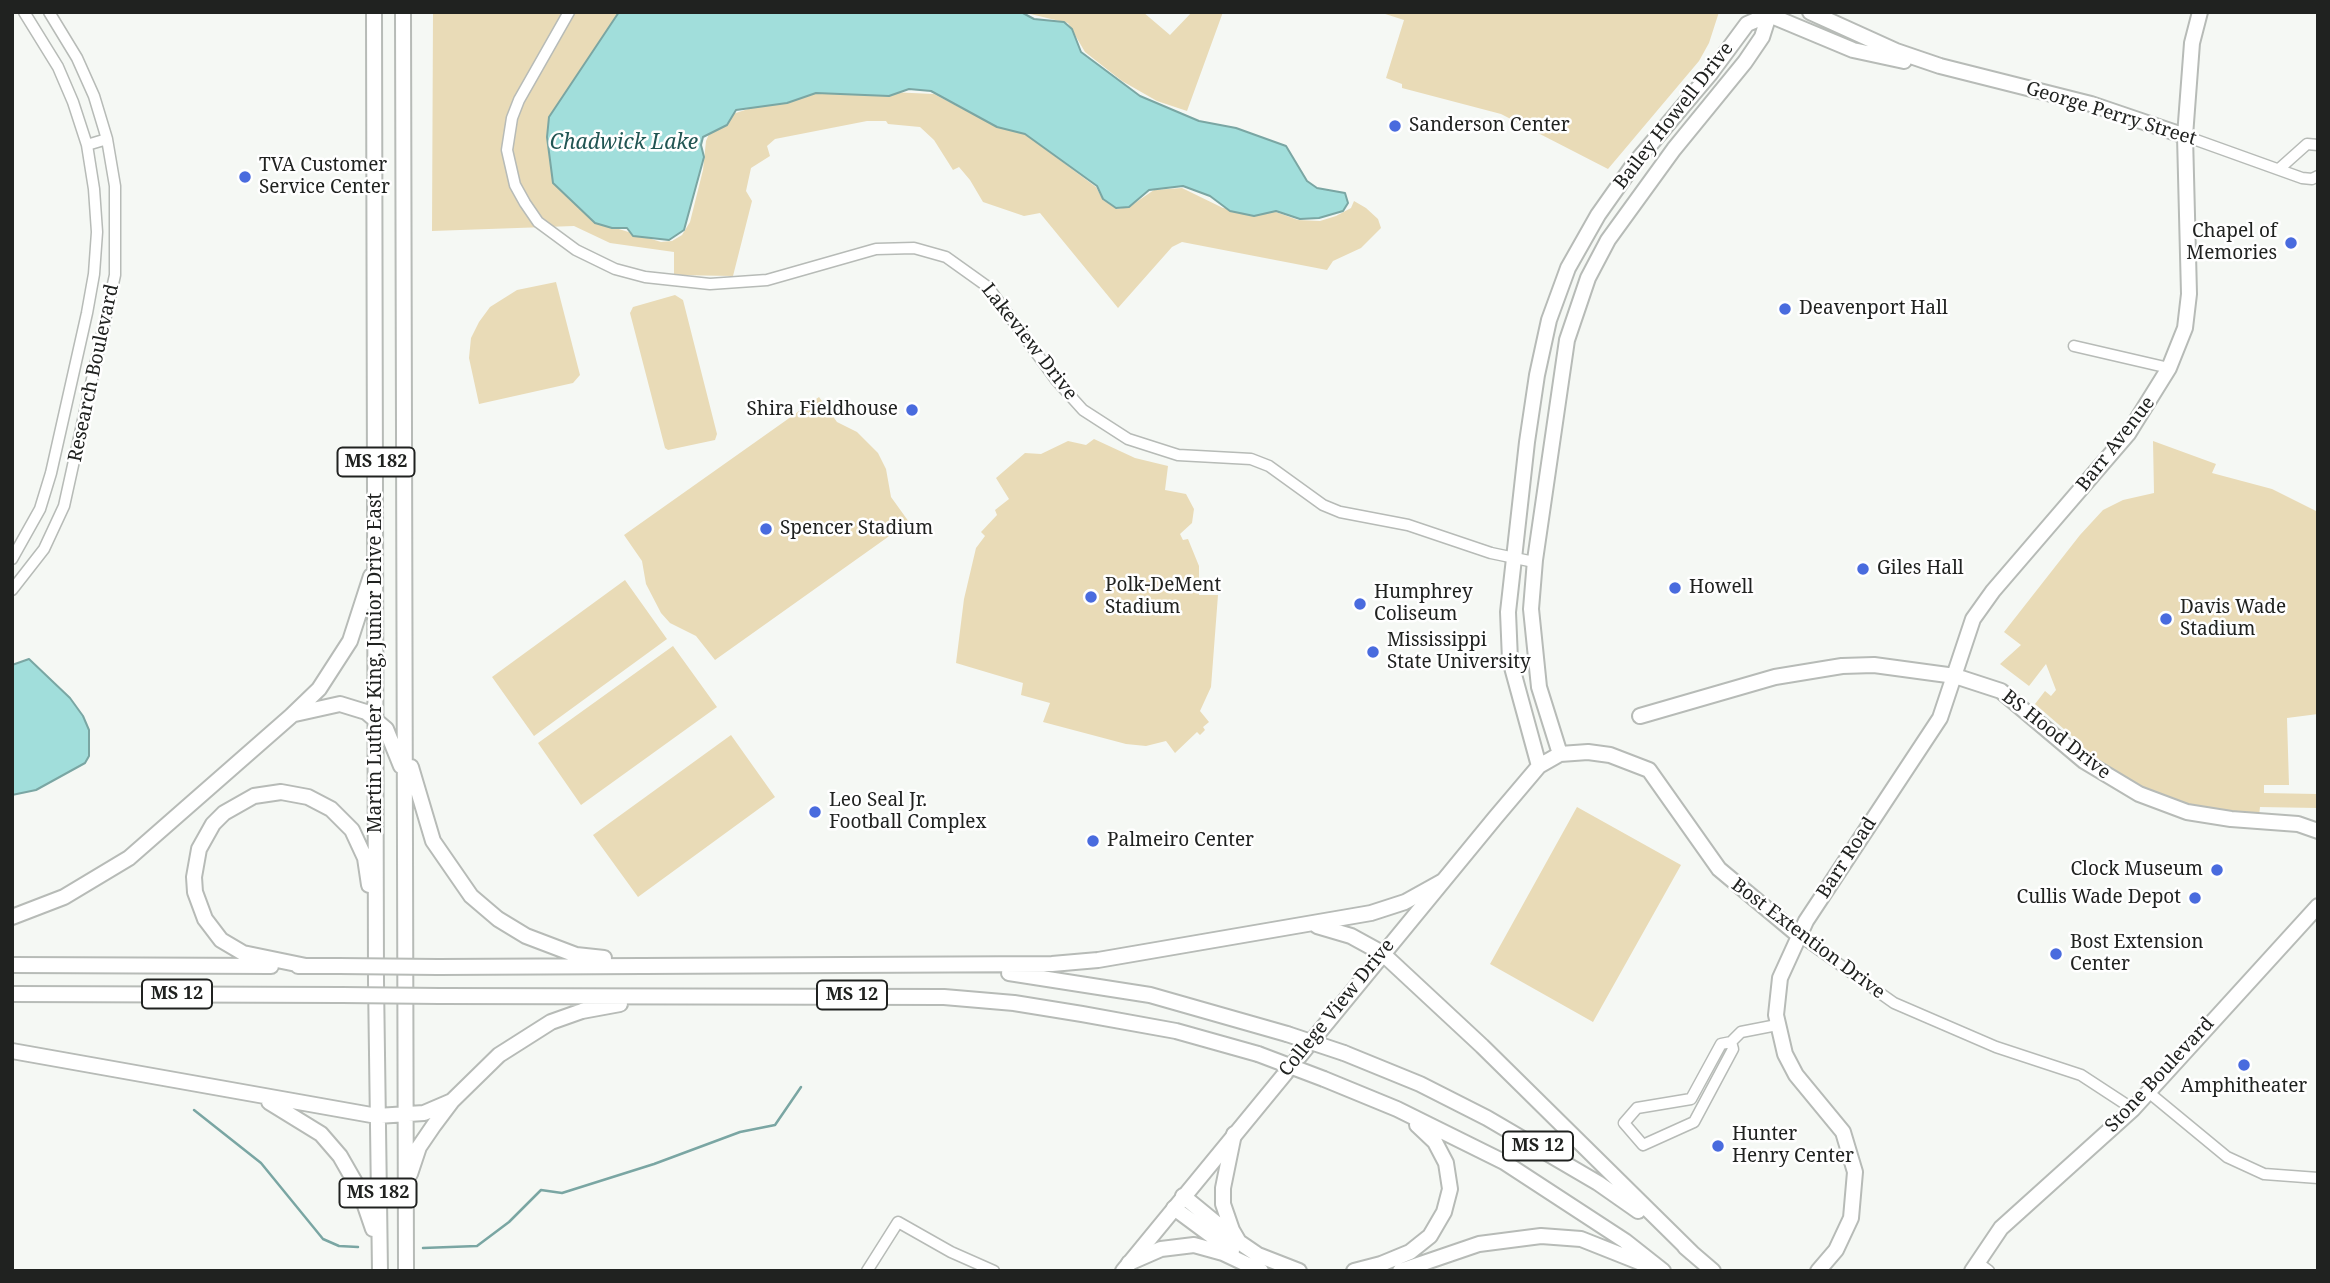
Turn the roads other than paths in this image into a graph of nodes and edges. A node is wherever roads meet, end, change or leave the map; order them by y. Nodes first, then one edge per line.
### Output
1 (24, 12) edge
2 (49, 12) edge
3 (374, 12) edge
4 (404, 12) edge
5 (569, 12) edge
6 (1810, 12) edge
7 (2200, 12) edge
8 (1767, 13) edge
9 (1940, 66) junction
10 (2185, 136) junction
11 (107, 139) junction
12 (87, 145) junction
13 (2318, 145) edge
14 (2279, 169) junction
15 (2318, 176) edge
16 (2074, 346) dead end
17 (2169, 368) junction
18 (376, 558) junction
19 (1512, 558) junction
20 (12, 559) edge
21 (1534, 562) junction
22 (12, 590) edge
23 (1955, 676) junction
24 (291, 716) junction
25 (1640, 716) dead end
26 (376, 718) junction
27 (405, 742) junction
28 (1560, 754) junction
29 (1539, 766) junction
30 (405, 777) junction
31 (2318, 831) edge
32 (1441, 882) junction
33 (2318, 906) edge
34 (376, 911) junction
35 (12, 917) edge
36 (1308, 925) junction
37 (1798, 935) junction
38 (1382, 953) junction
39 (12, 965) edge
40 (682, 965) junction
41 (306, 966) junction
42 (949, 967) junction
43 (12, 994) edge
44 (744, 997) junction
45 (1777, 1025) junction
46 (1731, 1042) junction
47 (12, 1051) edge
48 (2147, 1091) junction
49 (245, 1092) junction
50 (1691, 1099) junction
51 (452, 1101) junction
52 (1704, 1107) junction
53 (1397, 1109) junction
54 (2133, 1109) junction
55 (405, 1113) junction
56 (377, 1116) junction
57 (1234, 1134) junction
58 (2318, 1178) edge
59 (406, 1185) junction
60 (1179, 1202) junction
61 (1239, 1242) junction
62 (1692, 1253) junction
63 (380, 1265) edge
64 (1126, 1267) edge
65 (1255, 1268) edge
66 (1979, 1268) edge
67 (406, 1271) edge
68 (867, 1271) edge
69 (995, 1271) edge
70 (1299, 1271) edge
71 (1354, 1271) edge
72 (1400, 1271) edge
73 (1656, 1271) edge
74 (1663, 1271) edge
75 (1713, 1271) edge
76 (1818, 1271) edge

1 - 12 street, Research Boulevard
2 - 11 street, Research Boulevard
3 - 18 main road, Martin Luther King, Junior Drive East / MS 182
4 - 27 main road, Martin Luther King, Junior Drive East / MS 182
5 - 19 street, Lakeview Drive
6 - 9 main road, George Perry Street
7 - 10 main road, Barr Avenue
8 - 9 main road, George Perry Street
8 - 19 main road, Bailey Howell Drive
8 - 21 main road, Bailey Howell Drive
9 - 10 main road, George Perry Street
10 - 14 street, George Perry Street
10 - 17 main road, Barr Avenue
11 - 12 street
11 - 22 street, Research Boulevard
12 - 20 street, Research Boulevard
13 - 14 street
14 - 15 street, George Perry Street
16 - 17 street
17 - 23 main road, Barr Avenue
18 - 24 main road
18 - 26 main road, Martin Luther King, Junior Drive East / MS 182
19 - 21 street, Lakeview Drive
19 - 29 main road, Bailey Howell Drive
21 - 28 main road, Bailey Howell Drive
23 - 25 main road
23 - 31 main road, BS Hood Drive
23 - 37 main road, Barr Road
24 - 26 main road
24 - 35 main road
26 - 30 main road
26 - 34 main road, Martin Luther King, Junior Drive East / MS 182
27 - 30 main road, Martin Luther King, Junior Drive East / MS 182
27 - 40 main road
28 - 29 main road, College View Drive
28 - 37 main road, Bost Extention Drive
29 - 32 main road, College View Drive
30 - 55 main road, Martin Luther King, Junior Drive East / MS 182
32 - 36 main road
32 - 38 main road, College View Drive
33 - 48 main road, Stone Boulevard
34 - 41 main road
34 - 56 main road, Martin Luther King, Junior Drive East / MS 182
36 - 38 main road
36 - 42 main road
37 - 45 main road, Barr Road
37 - 54 street, Bost Extention Drive
38 - 57 main road, College View Drive
38 - 62 main road
39 - 41 main road, MS 12
40 - 41 main road, MS 12, bridge
40 - 42 main road, MS 12
42 - 62 main road, MS 12, bridge
43 - 44 main road, MS 12, bridge
44 - 51 main road
44 - 53 main road, MS 12, bridge
45 - 46 street
45 - 76 main road, Barr Road
46 - 50 street
46 - 52 street
47 - 49 main road
48 - 54 main road, Stone Boulevard
48 - 58 street
49 - 56 main road
49 - 63 main road
50 - 52 street
50 - 52 street
51 - 55 main road
51 - 59 main road
53 - 71 main road
53 - 74 main road, MS 12
54 - 66 main road, Stone Boulevard
55 - 56 main road
55 - 59 main road, Martin Luther King, Junior Drive East / MS 182
56 - 63 main road, Martin Luther King, Junior Drive East / MS 182
57 - 60 main road, College View Drive
57 - 61 main road
59 - 67 main road, Martin Luther King, Junior Drive East / MS 182
60 - 61 main road
60 - 64 main road, College View Drive
60 - 65 main road
61 - 70 main road
62 - 75 main road, MS 12
64 - 65 main road
68 - 69 street
72 - 73 main road

